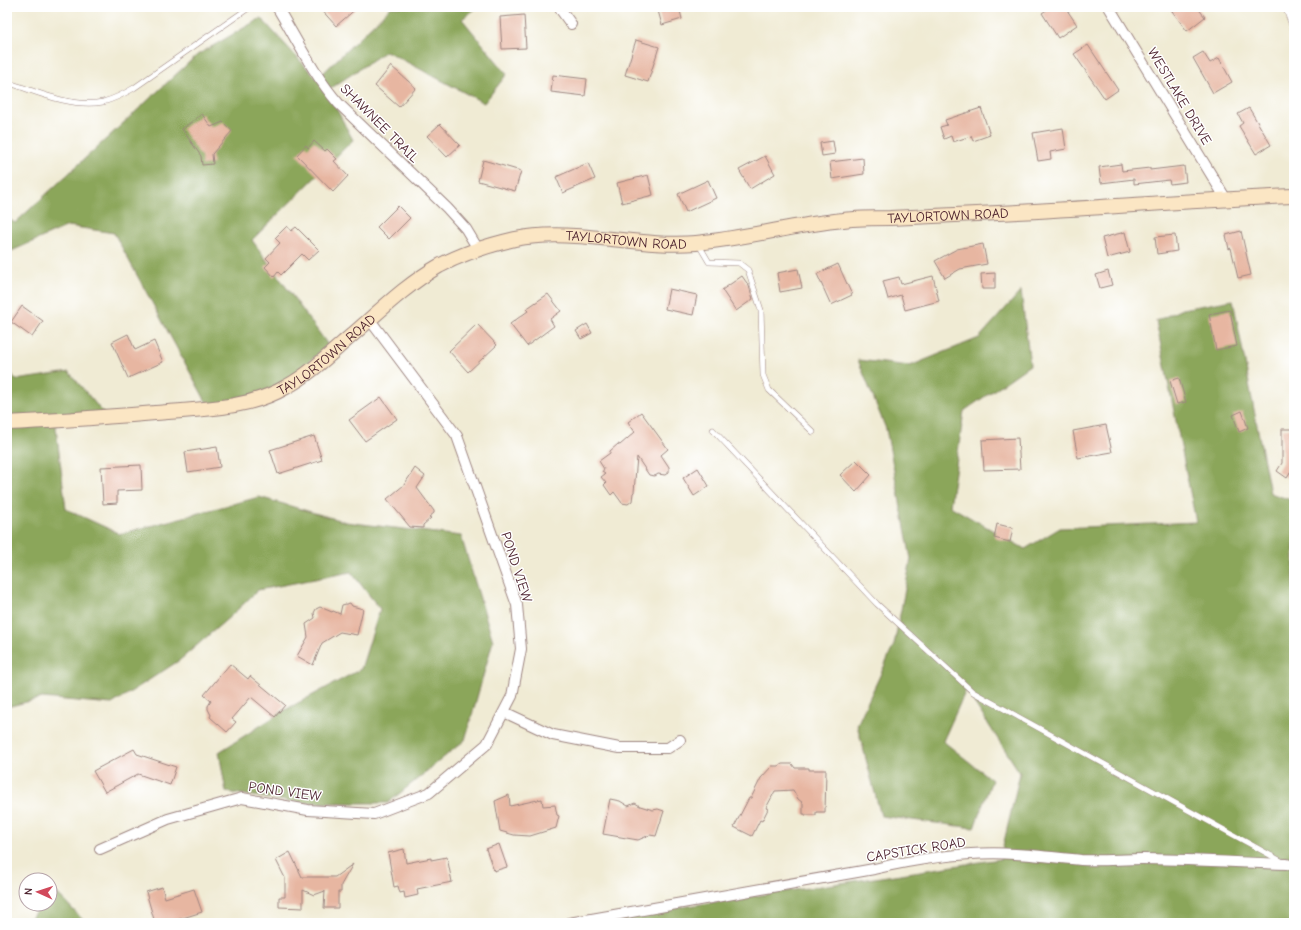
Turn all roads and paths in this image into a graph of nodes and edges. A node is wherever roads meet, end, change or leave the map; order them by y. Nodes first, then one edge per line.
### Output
1 (250, 7) edge
2 (277, 7) edge
3 (561, 7) edge
4 (1109, 7) edge
5 (1285, 7) edge
6 (571, 24) dead end
7 (1294, 31) edge
8 (7, 82) edge
9 (1294, 196) edge
10 (1226, 199) junction
11 (698, 242) junction
12 (478, 249) junction
13 (370, 320) junction
14 (7, 423) edge
15 (714, 430) dead end
16 (813, 432) dead end
17 (504, 712) junction
18 (680, 740) dead end
19 (100, 848) dead end
20 (1290, 865) edge
21 (569, 923) edge

1 - 8 lane
2 - 12 street, SHAWNEE TRAIL
3 - 6 street
4 - 10 street, WESTLAKE DRIVE
5 - 7 lane
9 - 10 street, TAYLORTOWN ROAD
10 - 11 street, TAYLORTOWN ROAD
11 - 12 street, TAYLORTOWN ROAD
11 - 16 lane
12 - 13 street, TAYLORTOWN ROAD
13 - 14 street, TAYLORTOWN ROAD
13 - 17 street, POND VIEW
15 - 20 lane
17 - 18 street
17 - 19 street, POND VIEW
20 - 21 street, CAPSTICK ROAD

